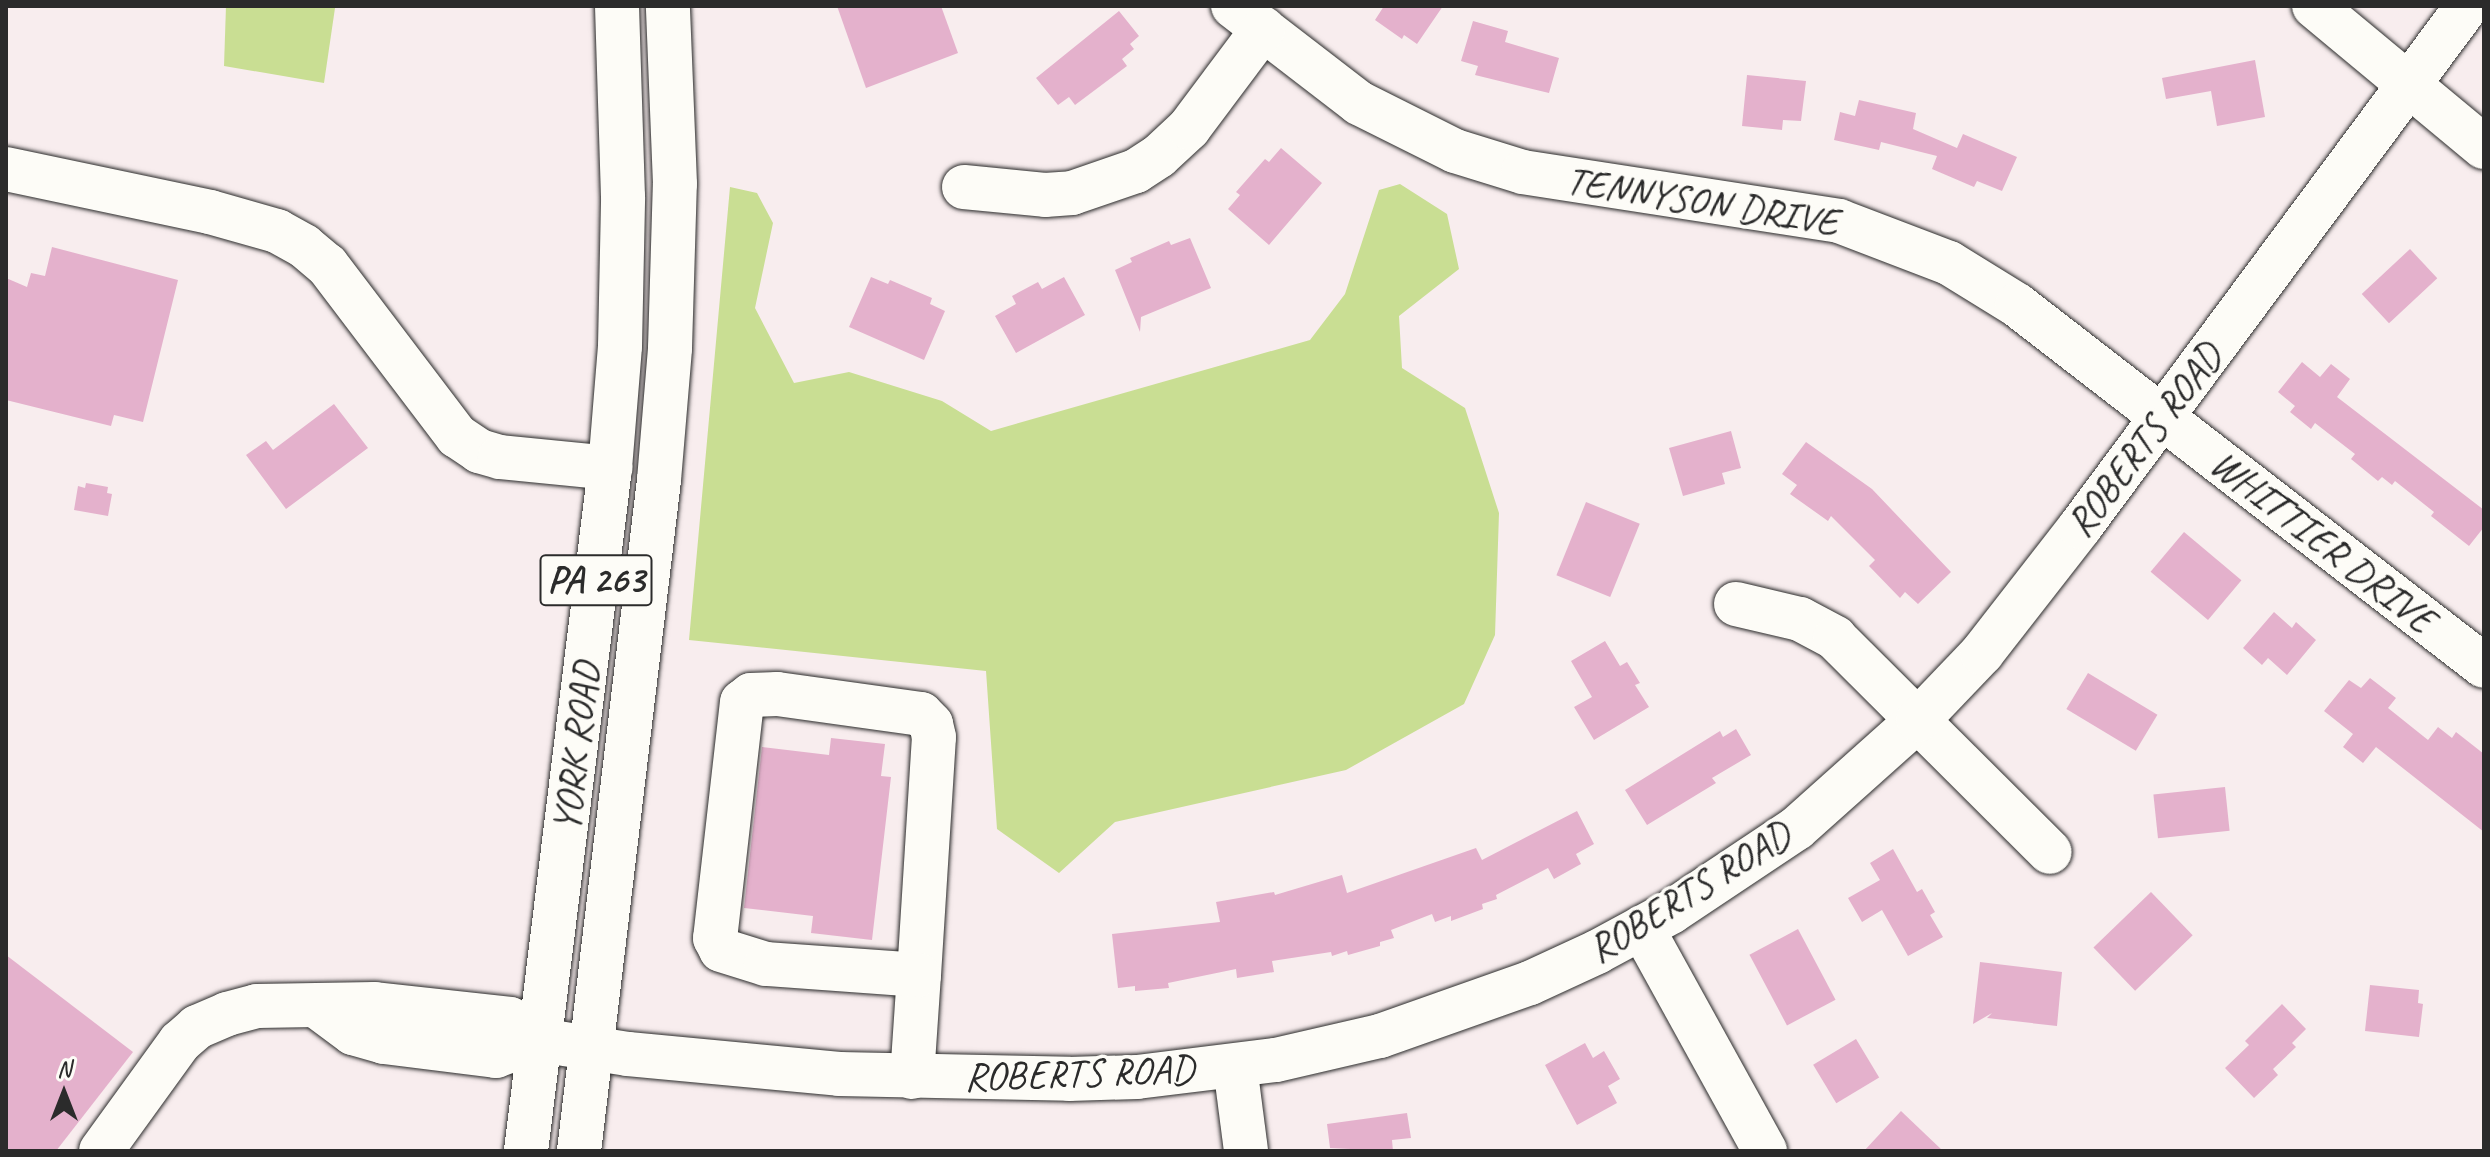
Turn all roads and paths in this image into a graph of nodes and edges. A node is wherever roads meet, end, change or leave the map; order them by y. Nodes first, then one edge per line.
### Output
1 (617, 6) edge
2 (668, 6) edge
3 (2314, 6) edge
4 (2467, 6) edge
5 (1248, 18) edge
6 (2408, 85) junction
7 (2484, 147) edge
8 (6, 169) edge
9 (964, 187) dead end
10 (2161, 416) junction
11 (610, 468) junction
12 (1736, 604) dead end
13 (2484, 666) edge
14 (1918, 720) junction
15 (2050, 852) dead end
16 (1642, 928) junction
17 (919, 975) junction
18 (539, 1040) junction
19 (591, 1048) junction
20 (1235, 1066) junction
21 (912, 1077) junction
22 (101, 1151) edge
23 (526, 1151) edge
24 (579, 1151) edge
25 (1246, 1151) edge
26 (1765, 1151) edge

1 - 11 main road, YORK ROAD / PA 263
2 - 19 main road, YORK ROAD / PA 263
3 - 6 main road
4 - 6 main road, ROBERTS ROAD
5 - 9 main road
5 - 10 main road, TENNYSON DRIVE
6 - 7 main road
6 - 10 main road, ROBERTS ROAD
8 - 11 main road
10 - 13 main road, WHITTIER DRIVE
10 - 14 main road, ROBERTS ROAD
11 - 18 main road, YORK ROAD / PA 263
12 - 14 main road
14 - 15 main road
14 - 16 main road, ROBERTS ROAD
16 - 20 main road, ROBERTS ROAD
16 - 26 main road
17 - 17 main road
17 - 21 main road
18 - 19 main road, ROBERTS ROAD
18 - 22 main road
18 - 23 main road, YORK ROAD / PA 263
19 - 21 main road, ROBERTS ROAD
19 - 24 main road, YORK ROAD / PA 263
20 - 21 main road, ROBERTS ROAD
20 - 25 main road

